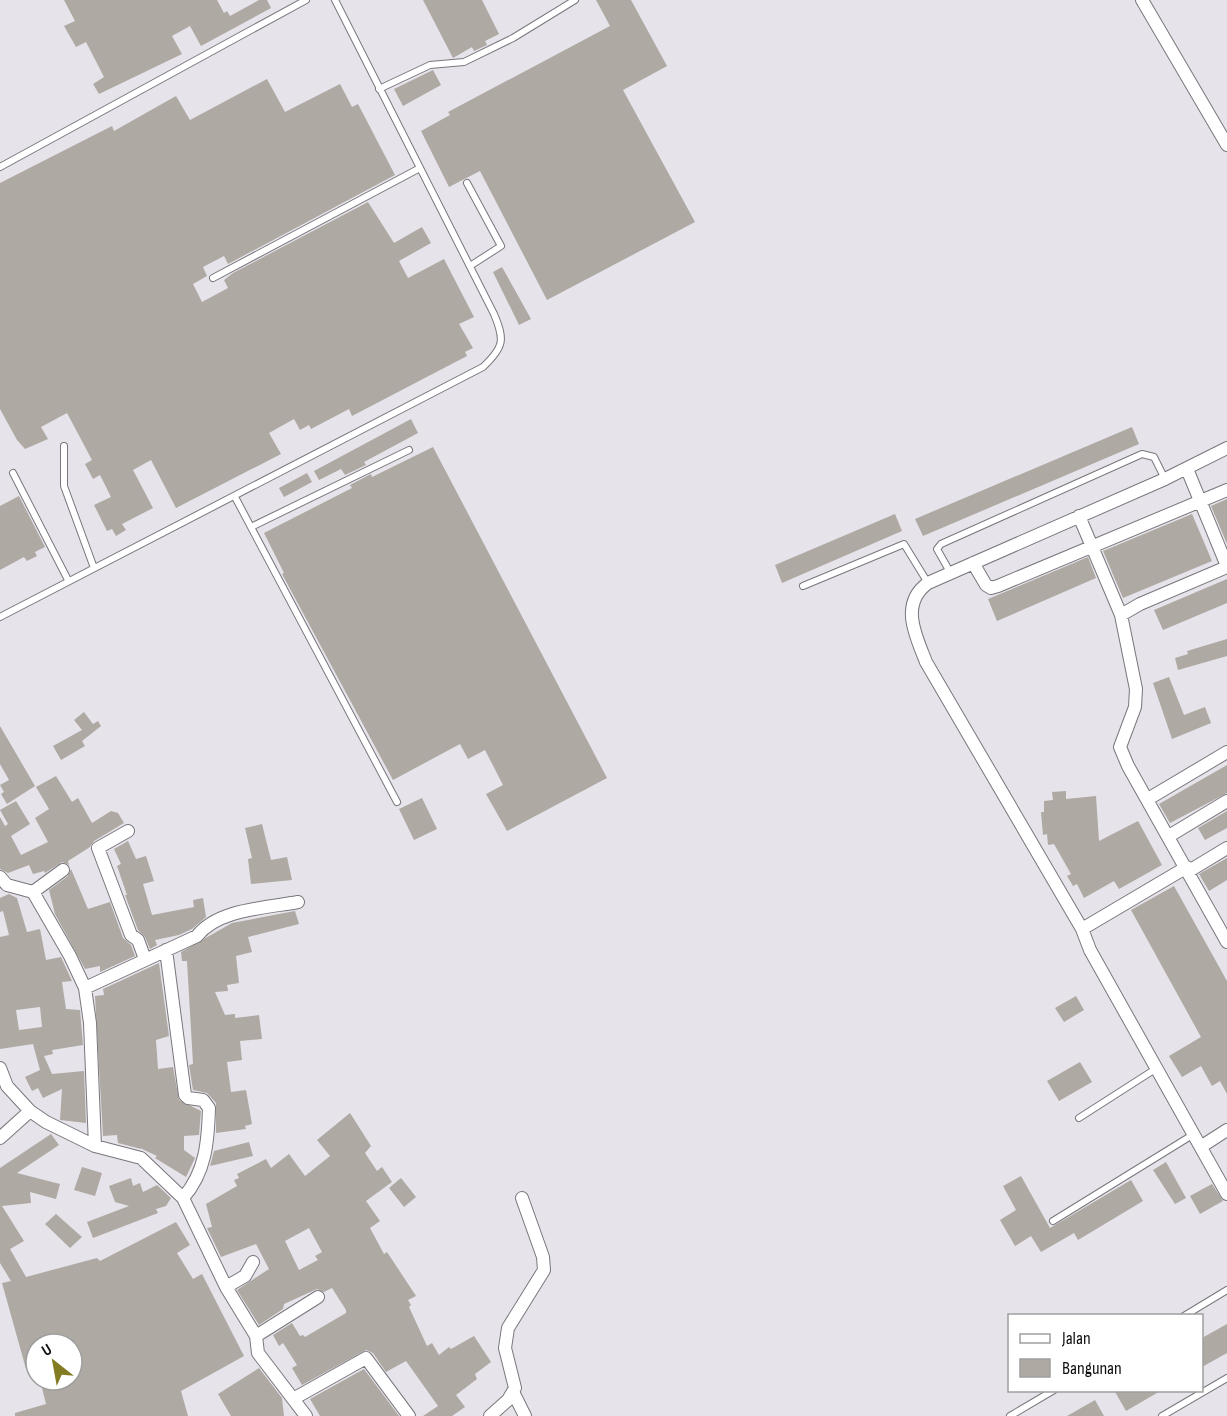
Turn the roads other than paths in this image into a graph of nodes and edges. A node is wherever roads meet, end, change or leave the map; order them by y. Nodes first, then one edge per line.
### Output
1 (306, 0) edge
2 (335, 0) edge
3 (575, 0) edge
4 (1142, 0) edge
5 (379, 89) junction
6 (1227, 145) edge
7 (0, 167) edge
8 (420, 168) junction
9 (467, 183) dead end
10 (470, 266) junction
11 (213, 278) dead end
12 (64, 446) dead end
13 (1227, 448) edge
14 (409, 450) dead end
15 (1187, 469) junction
16 (13, 473) dead end
17 (1165, 479) junction
18 (1227, 490) edge
19 (235, 497) junction
20 (1200, 501) junction
21 (1079, 516) junction
22 (251, 527) junction
23 (1091, 548) junction
24 (973, 563) junction
25 (1227, 566) edge
26 (94, 568) junction
27 (950, 572) junction
28 (68, 580) junction
29 (928, 583) junction
30 (803, 586) dead end
31 (1121, 615) junction
32 (0, 617) edge
33 (1227, 752) edge
34 (1148, 799) junction
35 (1227, 801) edge
36 (397, 802) dead end
37 (128, 831) dead end
38 (1169, 836) junction
39 (1227, 848) edge
40 (1188, 869) junction
41 (63, 870) dead end
42 (0, 877) edge
43 (33, 892) junction
44 (298, 902) dead end
45 (1082, 929) junction
46 (1227, 942) edge
47 (166, 950) junction
48 (145, 959) junction
49 (85, 988) junction
50 (1157, 1067) junction
51 (0, 1068) edge
52 (30, 1111) junction
53 (1079, 1118) dead end
54 (1227, 1130) edge
55 (1195, 1133) junction
56 (0, 1138) edge
57 (95, 1146) junction
58 (1202, 1146) junction
59 (1227, 1194) edge
60 (183, 1198) junction
61 (522, 1198) dead end
62 (1053, 1221) dead end
63 (253, 1262) dead end
64 (226, 1287) junction
65 (1227, 1290) edge
66 (318, 1297) dead end
67 (1187, 1314) edge
68 (256, 1336) junction
69 (1227, 1378) edge
70 (1051, 1392) edge
71 (513, 1394) junction
72 (293, 1400) junction
73 (306, 1416) edge
74 (409, 1416) edge
75 (490, 1416) edge
76 (525, 1416) edge
77 (1010, 1416) edge
78 (1162, 1416) edge

1 - 7 lane
2 - 5 lane
3 - 5 lane
4 - 6 street
5 - 8 lane
8 - 10 lane
8 - 11 lane
9 - 10 lane
10 - 19 lane
12 - 26 lane
13 - 15 street
14 - 22 lane
15 - 17 street
15 - 20 street
16 - 28 lane
17 - 21 street
17 - 27 lane
18 - 20 street
19 - 22 lane
19 - 26 lane
20 - 23 street
20 - 25 street
21 - 23 street
21 - 24 street
22 - 36 lane
23 - 24 street
23 - 31 street
24 - 27 street
25 - 31 street
26 - 28 lane
27 - 29 street
28 - 32 lane
29 - 30 lane
29 - 45 street
31 - 34 street
33 - 34 street
34 - 38 street
35 - 38 street
37 - 48 street
38 - 40 street
39 - 40 street
40 - 45 street
40 - 46 street
41 - 43 street
42 - 43 street
43 - 49 street
44 - 47 street
45 - 50 street
47 - 48 street
47 - 60 street
48 - 49 street
49 - 57 street
50 - 53 lane
50 - 55 street
51 - 52 street
52 - 56 street
52 - 57 street
54 - 58 street
55 - 58 street
55 - 62 lane
57 - 60 street
58 - 59 street
60 - 64 street
61 - 71 street
63 - 64 street
64 - 68 street
65 - 67 lane
66 - 68 street
68 - 72 street
69 - 78 lane
70 - 77 lane
71 - 75 street
71 - 76 street
72 - 73 street
72 - 74 street

